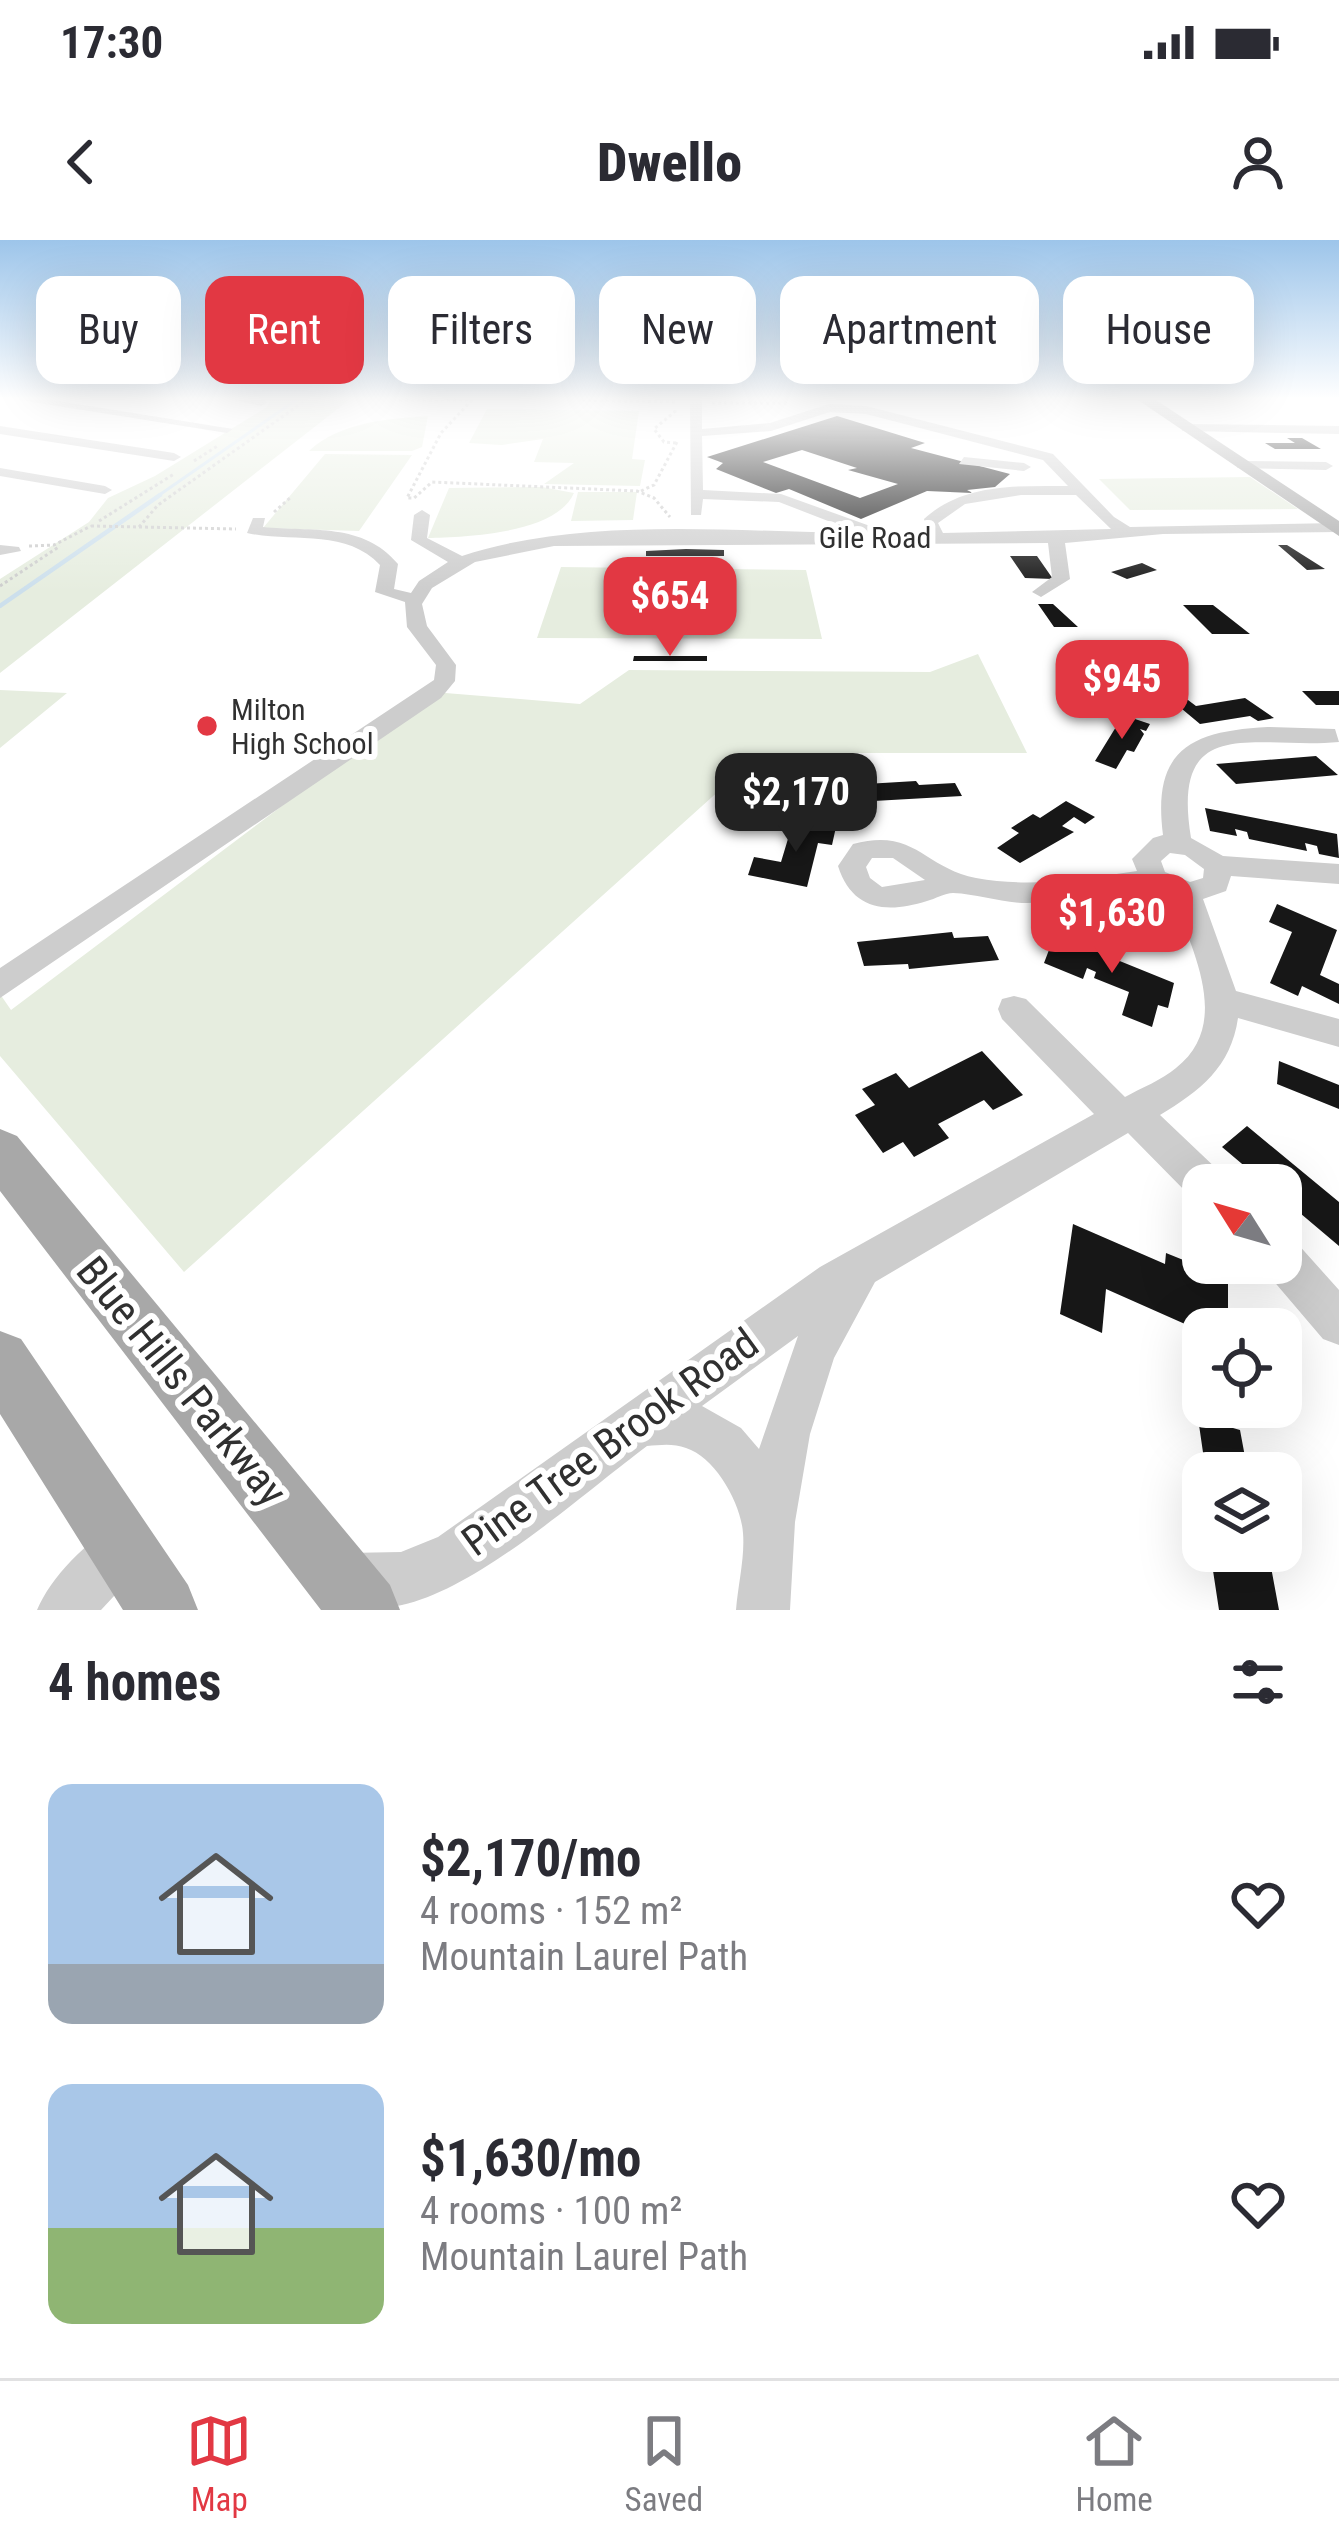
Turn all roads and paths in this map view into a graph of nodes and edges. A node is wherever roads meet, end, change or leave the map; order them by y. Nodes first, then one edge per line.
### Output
1 (216, 464) edge
2 (420, 464) edge
3 (665, 464) edge
4 (696, 464) edge
5 (1004, 464) edge
6 (1054, 464) edge
7 (1242, 465) joint
8 (1294, 466) junction
9 (1326, 466) dead end
10 (1060, 468) junction
11 (0, 472) edge
12 (1271, 484) junction
13 (105, 490) joint
14 (641, 491) junction
15 (1080, 491) junction
16 (696, 494) junction
17 (422, 515) dead end
18 (255, 525) joint
19 (91, 526) junction
20 (139, 527) junction
21 (1338, 529) edge
22 (1128, 533) junction
23 (74, 536) junction
24 (674, 536) junction
25 (697, 536) junction
26 (873, 537) junction
27 (938, 537) junction
28 (1056, 538) junction
29 (6, 551) edge
30 (461, 562) junction
31 (0, 586) edge
32 (1041, 592) dead end
33 (415, 599) junction
34 (1338, 732) edge
35 (1178, 844) junction
36 (1216, 865) junction
37 (1339, 874) edge
38 (947, 882) dead end
39 (1170, 886) junction
40 (0, 986) edge
41 (1223, 1000) junction
42 (1013, 1009) dead end
43 (1339, 1033) edge
44 (1126, 1114) junction
45 (0, 1152) edge
46 (1182, 1164) edge
47 (866, 1263) junction
48 (1302, 1281) edge
49 (1339, 1323) edge
50 (0, 1360) edge
51 (639, 1424) junction
52 (769, 1535) junction
53 (123, 1549) junction
54 (353, 1595) edge
55 (64, 1610) edge
56 (163, 1610) edge
57 (763, 1610) edge

1 - 20 path
2 - 14 path
3 - 14 path
4 - 16 street
5 - 10 street
6 - 10 street
7 - 8 street
7 - 12 main road
8 - 9 street
8 - 12 street
10 - 15 street
11 - 13 street
12 - 21 main road
13 - 19 path
14 - 24 path
15 - 22 street
15 - 27 street
16 - 25 street
16 - 26 street
17 - 30 street
18 - 20 path
18 - 33 street
19 - 20 path
19 - 23 path
21 - 22 street, Gile Road
22 - 28 street, Gile Road
23 - 29 path
23 - 31 path
24 - 25 street, Gile Road
24 - 30 street, Gile Road
25 - 26 street, Gile Road
26 - 27 street, Gile Road
27 - 28 street, Gile Road
28 - 32 street
30 - 33 street, Gile Road
33 - 40 street
34 - 35 street
35 - 36 street
35 - 39 street
36 - 37 street
36 - 39 street
38 - 39 street
39 - 41 street
41 - 43 street
41 - 44 street, Pine Tree Brook Road
42 - 44 street
44 - 46 street
44 - 47 street, Pine Tree Brook Road
45 - 54 main road, Blue Hills Parkway
47 - 51 street, Pine Tree Brook Road
47 - 52 street, Pine Tree Brook Road
48 - 49 street
50 - 53 main road
51 - 52 street
51 - 54 street, Pine Tree Brook Road
52 - 57 street, Pine Tree Brook Road
53 - 55 street
53 - 56 main road

